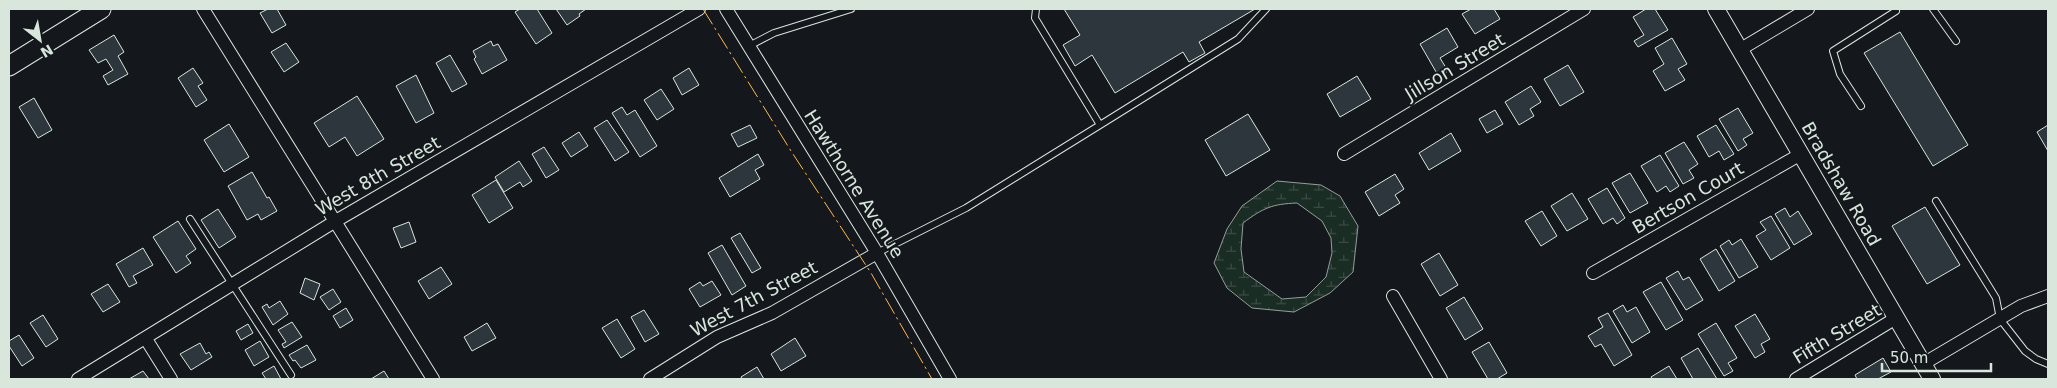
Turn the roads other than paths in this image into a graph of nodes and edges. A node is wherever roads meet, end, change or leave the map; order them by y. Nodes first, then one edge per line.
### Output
1 (101, 9) edge
2 (203, 9) edge
3 (699, 9) edge
4 (726, 9) edge
5 (851, 9) edge
6 (1036, 9) edge
7 (1266, 9) edge
8 (1584, 9) edge
9 (1716, 9) edge
10 (1808, 9) edge
11 (1933, 9) edge
12 (1898, 10) edge
13 (1956, 41) dead end
14 (749, 46) junction
15 (1741, 49) junction
16 (9, 66) edge
17 (1861, 106) dead end
18 (1100, 125) junction
19 (1344, 154) dead end
20 (1800, 154) junction
21 (1936, 201) dead end
22 (190, 219) dead end
23 (334, 222) junction
24 (877, 253) junction
25 (1593, 273) dead end
26 (234, 284) junction
27 (1393, 296) dead end
28 (2048, 296) edge
29 (1896, 318) junction
30 (2000, 319) junction
31 (146, 339) junction
32 (1924, 364) junction
33 (2048, 364) edge
34 (291, 375) dead end
35 (78, 379) edge
36 (171, 379) edge
37 (433, 379) edge
38 (650, 379) edge
39 (950, 379) edge
40 (1441, 379) edge
41 (1796, 379) edge
42 (1932, 379) edge

1 - 16 main road
2 - 23 street
3 - 23 street, West 8th Street
4 - 14 street, Hawthorne Avenue
5 - 14 lane
6 - 18 lane
7 - 18 lane
8 - 19 street, Jillson Street
9 - 15 street, Bradshaw Road
10 - 15 street
11 - 13 lane
12 - 17 lane
14 - 24 street, Hawthorne Avenue
15 - 20 street, Bradshaw Road
18 - 24 lane
20 - 25 street, Bertson Court
20 - 29 street, Bradshaw Road
21 - 30 lane
22 - 26 lane
23 - 26 street, West 8th Street
23 - 37 street
24 - 38 street, West 7th Street
24 - 39 street, Hawthorne Avenue
26 - 31 street, West 8th Street
26 - 34 lane
27 - 40 street
28 - 30 street
29 - 32 street, Bradshaw Road
29 - 41 street, Fifth Street
30 - 32 street
30 - 33 lane
31 - 35 street, West 8th Street
31 - 36 street
32 - 42 street, Bradshaw Road

